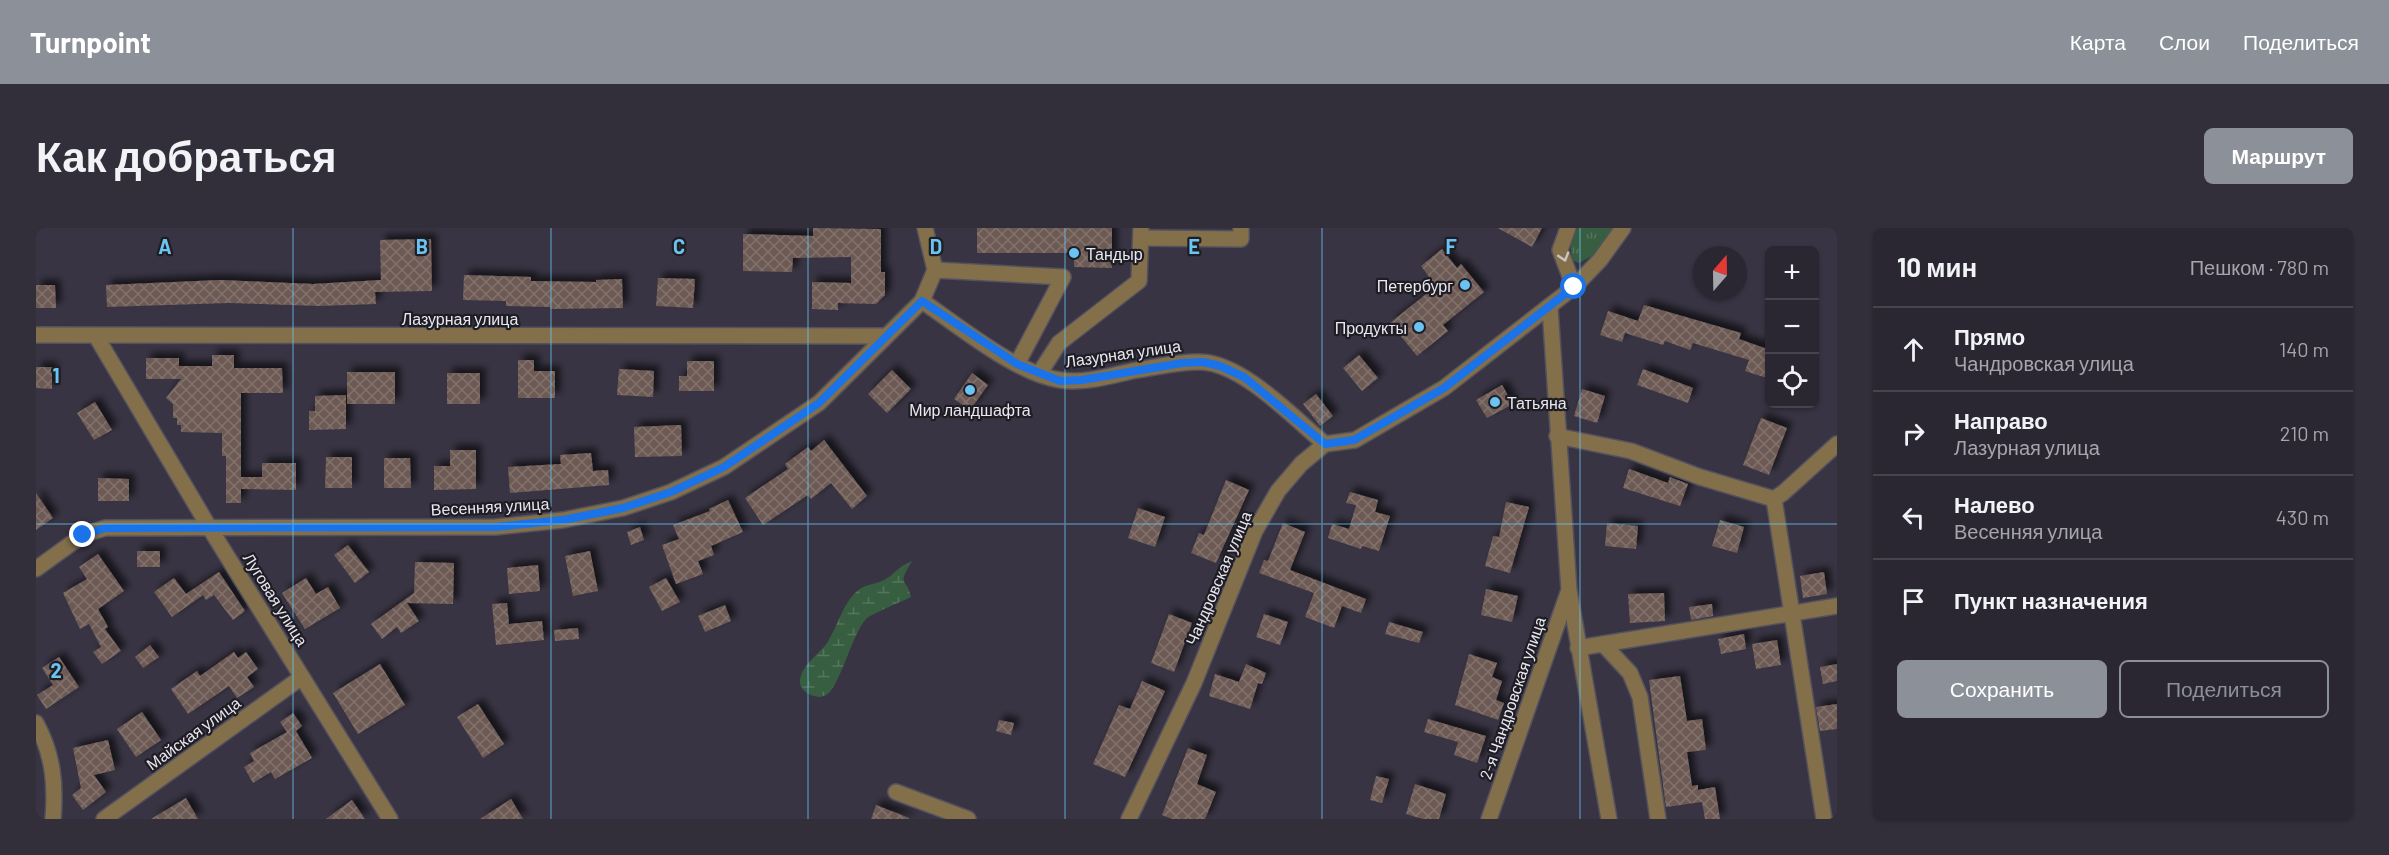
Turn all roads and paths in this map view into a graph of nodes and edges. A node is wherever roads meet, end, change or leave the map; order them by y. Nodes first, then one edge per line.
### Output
1 (925, 228) edge
2 (1241, 228) edge
3 (1568, 228) edge
4 (1623, 228) edge
5 (1141, 233) edge
6 (935, 270) junction
7 (1574, 287) junction
8 (922, 301) junction
9 (1550, 308) junction
10 (36, 335) edge
11 (96, 336) junction
12 (885, 336) junction
13 (1017, 364) junction
14 (1039, 374) junction
15 (1557, 436) junction
16 (1325, 444) junction
17 (1837, 444) edge
18 (1774, 499) junction
19 (209, 526) junction
20 (36, 569) edge
21 (1569, 590) junction
22 (1837, 606) edge
23 (1792, 613) junction
24 (1603, 644) junction
25 (1578, 648) junction
26 (302, 677) junction
27 (36, 723) edge
28 (896, 792) dead end
29 (53, 819) edge
30 (104, 819) edge
31 (390, 819) edge
32 (968, 819) edge
33 (1129, 819) edge
34 (1489, 819) edge
35 (1609, 819) edge
36 (1658, 819) edge
37 (1824, 819) edge

1 - 6 street
2 - 5 street
3 -> 7 street
4 - 7 street
5 - 14 street
6 - 8 street
6 - 13 street
7 - 9 street
8 - 12 street, Весенняя улица
8 - 13 street, Лазурная улица
9 - 15 street, 2-я Чандровская улица
9 - 16 street
10 - 11 street, Лазурная улица
11 - 12 street, Лазурная улица
11 - 19 street, Луговая улица
12 - 19 street, Весенняя улица
13 - 14 street, Лазурная улица
14 - 16 street, Лазурная улица
15 - 18 street
15 - 21 street, 2-я Чандровская улица
16 - 33 street, Чандровская улица
17 - 18 street
18 - 23 street
19 - 20 street, Весенняя улица
19 - 26 street, Луговая улица
21 - 25 street, 2-я Чандровская улица
21 - 34 street, 2-я Чандровская улица
22 - 23 street
23 - 24 street
23 - 37 street
24 - 25 street
24 - 36 street
25 - 35 street, 2-я Чандровская улица
26 - 30 street, Майская улица
26 - 31 street, Луговая улица
27 - 29 street
28 - 32 street

